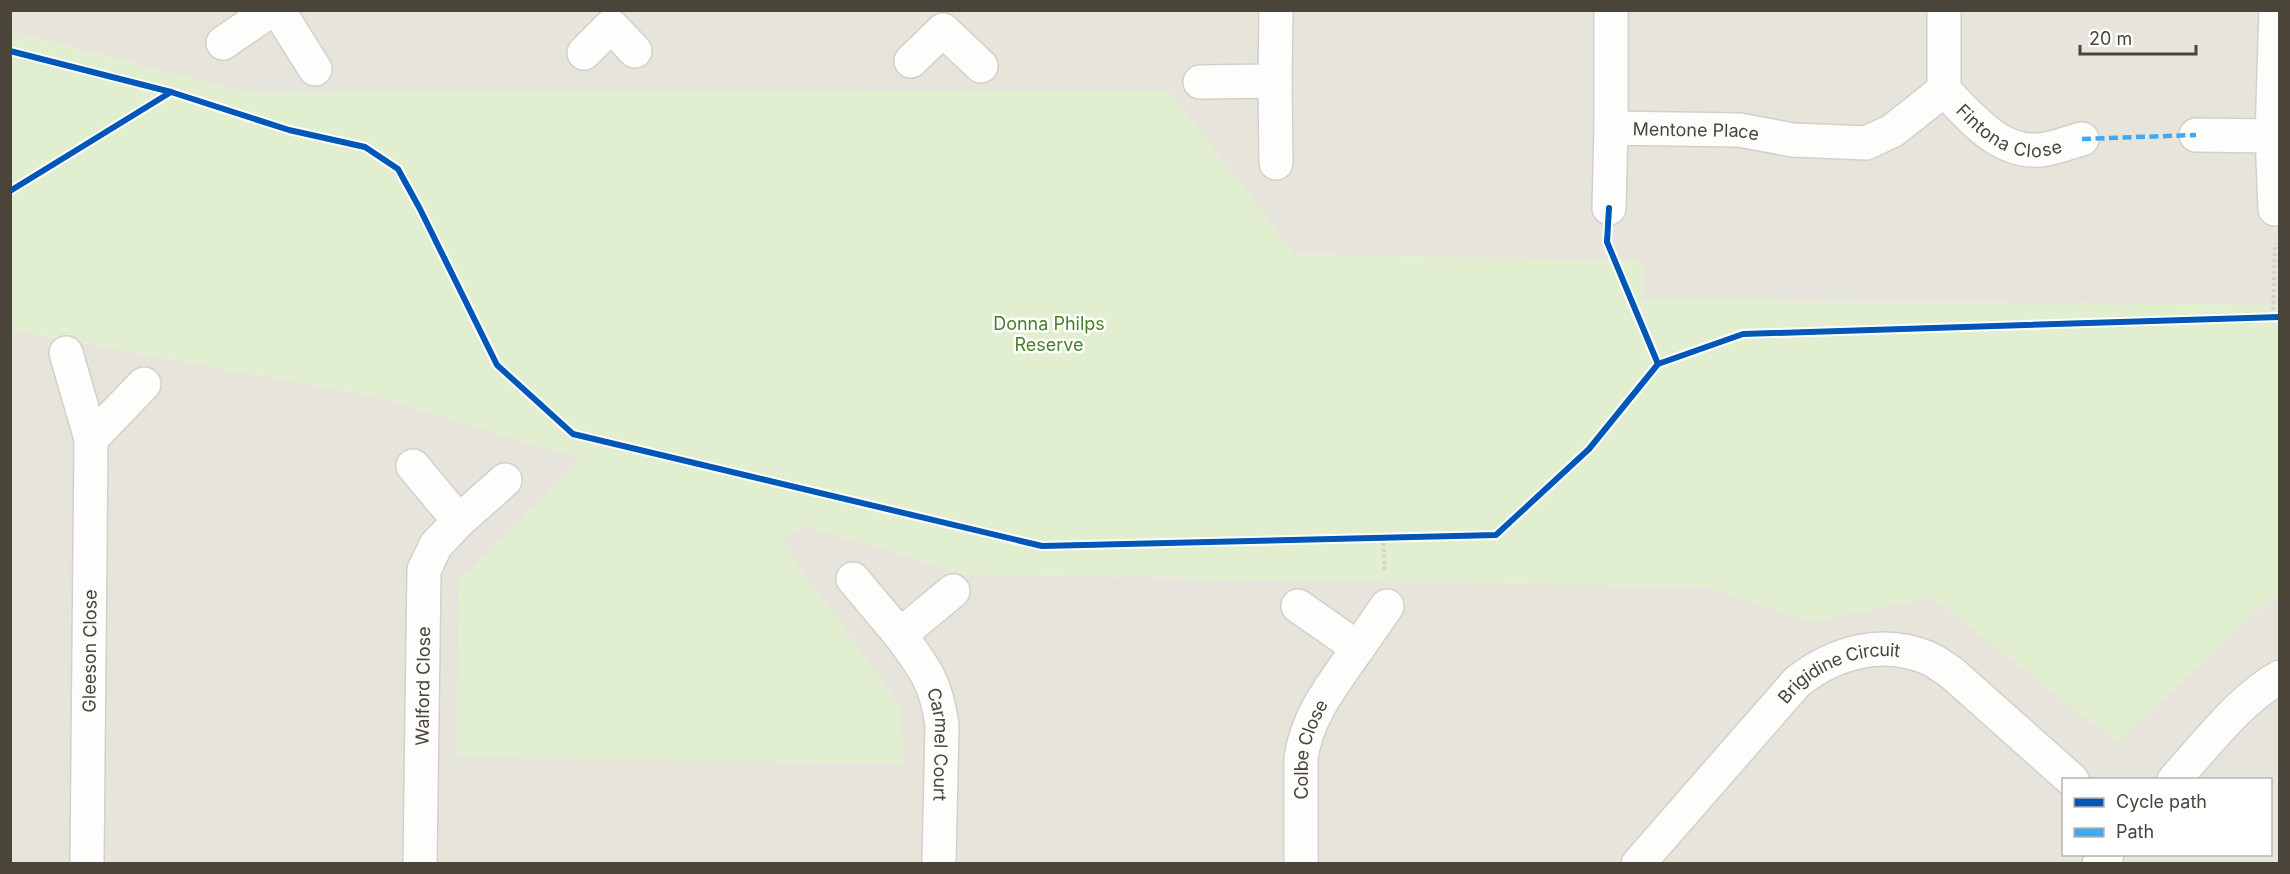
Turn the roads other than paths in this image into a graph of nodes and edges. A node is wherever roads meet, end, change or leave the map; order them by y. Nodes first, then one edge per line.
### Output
1 (272, 10) edge
2 (278, 10) edge
3 (1276, 10) edge
4 (1611, 10) edge
5 (1944, 10) edge
6 (2276, 10) edge
7 (611, 19) edge
8 (943, 20) edge
9 (223, 43) dead end
10 (635, 51) dead end
11 (584, 53) dead end
12 (911, 61) dead end
13 (981, 66) dead end
14 (315, 69) dead end
15 (1275, 81) junction
16 (1200, 82) dead end
17 (1944, 90) junction
18 (1611, 128) junction
19 (2196, 135) dead end
20 (2272, 136) junction
21 (1782, 137) joint
22 (2082, 139) dead end
23 (1276, 163) dead end
24 (1609, 208) dead end
25 (2275, 209) road end
26 (66, 353) dead end
27 (144, 384) dead end
28 (91, 439) junction
29 (413, 466) dead end
30 (505, 480) dead end
31 (459, 521) junction
32 (853, 579) dead end
33 (953, 591) dead end
34 (1298, 606) dead end
35 (1387, 606) dead end
36 (900, 635) junction
37 (1358, 648) junction
38 (2280, 677) edge
39 (2071, 778) edge
40 (2176, 778) edge
41 (87, 864) edge
42 (420, 864) edge
43 (939, 864) edge
44 (1302, 864) edge
45 (1638, 864) edge

1 - 9 street
2 - 14 street
3 - 15 street
4 - 18 street, Mentone Place
5 - 17 street, Fintona Close
6 - 20 street
7 - 10 street
7 - 11 street
8 - 12 street
8 - 13 street
15 - 16 street
15 - 23 street
17 - 21 street, Fintona Close
17 - 22 street, Fintona Close
18 - 21 street, Mentone Place
18 - 24 street, Mentone Place
19 - 20 street
20 - 25 street
26 - 28 street, Gleeson Close
27 - 28 street
28 - 41 street, Gleeson Close
29 - 31 street
30 - 31 street, Walford Close
31 - 42 street, Walford Close
32 - 36 street, Carmel Court
33 - 36 street
34 - 37 street
35 - 37 street, Colbe Close
36 - 43 street, Carmel Court
37 - 44 street, Colbe Close
38 - 40 street
39 - 45 street, Brigidine Circuit

